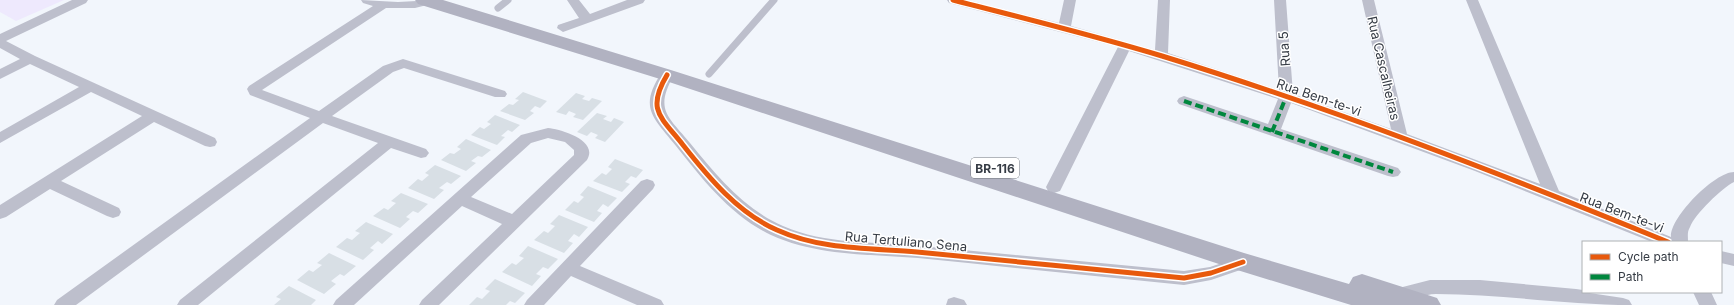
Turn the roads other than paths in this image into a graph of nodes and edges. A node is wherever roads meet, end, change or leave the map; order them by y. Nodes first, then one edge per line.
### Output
1 (82, 0) edge
2 (367, 0) edge
3 (427, 0) edge
4 (473, 0) edge
5 (573, 0) edge
6 (639, 0) edge
7 (774, 0) edge
8 (953, 0) edge
9 (1070, 0) edge
10 (1164, 0) edge
11 (1280, 0) edge
12 (1368, 0) edge
13 (1472, 0) edge
14 (969, 2) edge
15 (384, 4) junction
16 (503, 4) edge
17 (587, 19) junction
18 (563, 28) junction
19 (1064, 29) junction
20 (0, 38) edge
21 (0, 43) edge
22 (1125, 46) junction
23 (1161, 56) junction
24 (30, 59) junction
25 (709, 74) junction
26 (0, 75) edge
27 (667, 75) junction
28 (90, 87) junction
29 (500, 94) dead end
30 (1286, 97) junction
31 (1184, 101) dead end
32 (153, 116) junction
33 (321, 117) junction
34 (1272, 132) junction
35 (1400, 136) junction
36 (0, 138) edge
37 (210, 142) dead end
38 (389, 142) junction
39 (421, 153) dead end
40 (1393, 172) dead end
41 (1732, 173) edge
42 (49, 182) junction
43 (648, 184) dead end
44 (1054, 187) junction
45 (1553, 197) junction
46 (460, 199) junction
47 (113, 212) dead end
48 (0, 213) edge
49 (514, 222) junction
50 (1665, 241) edge
51 (1680, 241) edge
52 (1722, 257) edge
53 (1734, 260) edge
54 (1243, 262) junction
55 (568, 268) junction
56 (1334, 289) junction
57 (1702, 293) edge
58 (1389, 300) edge
59 (63, 305) edge
60 (186, 305) edge
61 (342, 305) edge
62 (428, 305) edge
63 (533, 305) edge
64 (654, 305) edge
65 (1366, 305) edge
66 (1428, 305) edge
67 (1623, 305) edge
68 (1708, 305) edge

1 - 20 street
2 - 15 street
3 - 15 street
3 - 27 highway
4 - 16 highway
5 - 17 street
6 - 17 street
7 - 25 lane
8 - 14 street, Rua Bem-te-vi
9 - 19 street
10 - 23 street
11 - 30 street, Rua 5
12 - 35 street, Rua Cascalheiras
13 - 45 street
14 - 19 street, Rua Bem-te-vi
15 - 33 street
16 - 18 highway
17 - 18 street
18 - 25 highway, BR-116
19 - 22 street, Rua Bem-te-vi
21 - 24 street
22 - 23 street, Rua Bem-te-vi
22 - 44 street
23 - 30 street, Rua Bem-te-vi
24 - 26 street
24 - 28 street
25 - 44 highway, BR-116
27 - 54 highway
27 - 54 street, Rua Tertuliano Sena
28 - 32 street
28 - 36 street
29 - 33 street
30 - 34 street
30 - 35 street, Rua Bem-te-vi
31 - 34 street
32 - 37 street
32 - 42 street
33 - 38 street
33 - 59 street
34 - 40 street
35 - 45 street, Rua Bem-te-vi
38 - 39 street
38 - 60 street
41 - 51 street
42 - 47 street
42 - 48 street
43 - 55 street
44 - 58 highway, BR-116
45 - 50 street, Rua Bem-te-vi
46 - 49 street
46 - 49 street
46 - 61 street
49 - 62 street
52 - 53 street
54 - 56 highway
55 - 63 street
55 - 64 street
56 - 58 highway
56 - 65 street
57 - 68 street
58 - 66 highway, BR-116
58 - 67 street

